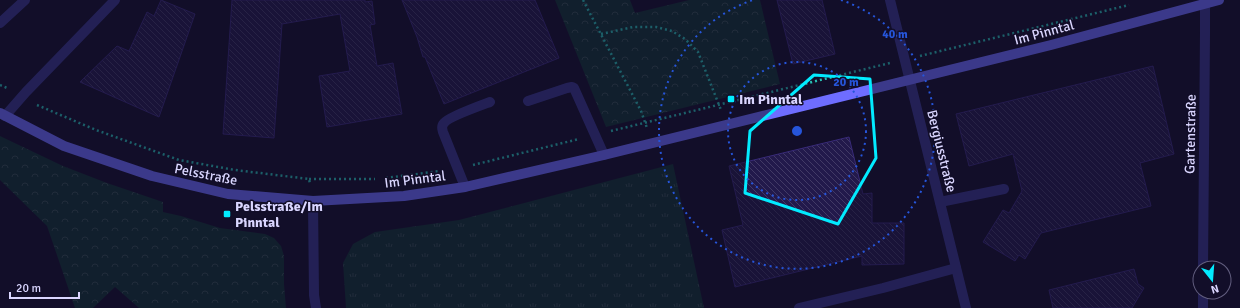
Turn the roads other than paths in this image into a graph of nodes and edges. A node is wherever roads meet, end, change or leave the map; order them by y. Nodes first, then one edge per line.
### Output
1 (25, 0) edge
2 (115, 0) edge
3 (890, 0) edge
4 (1219, 0) edge
5 (1205, 2) edge
6 (0, 23) edge
7 (910, 80) junction
8 (528, 101) dead end
9 (490, 102) dead end
10 (2, 114) edge
11 (604, 155) junction
12 (465, 186) junction
13 (1004, 189) dead end
14 (312, 201) junction
15 (940, 202) junction
16 (1203, 260) edge
17 (956, 268) junction
18 (316, 308) edge
19 (799, 308) edge
20 (966, 308) edge

1 - 6 street
2 - 10 street
3 - 7 street, Bergiusstraße
4 - 5 main road, Im Pinntal
5 - 7 main road, Im Pinntal
5 - 16 street, Gartenstraße
7 - 11 main road, Im Pinntal
7 - 15 street, Bergiusstraße
8 - 11 street
9 - 12 street
10 - 14 main road, Pelsstraße
11 - 12 main road, Im Pinntal
12 - 14 main road, Im Pinntal
13 - 15 street
14 - 18 street
15 - 17 street, Bergiusstraße
17 - 19 street
17 - 20 street, Bergiusstraße

